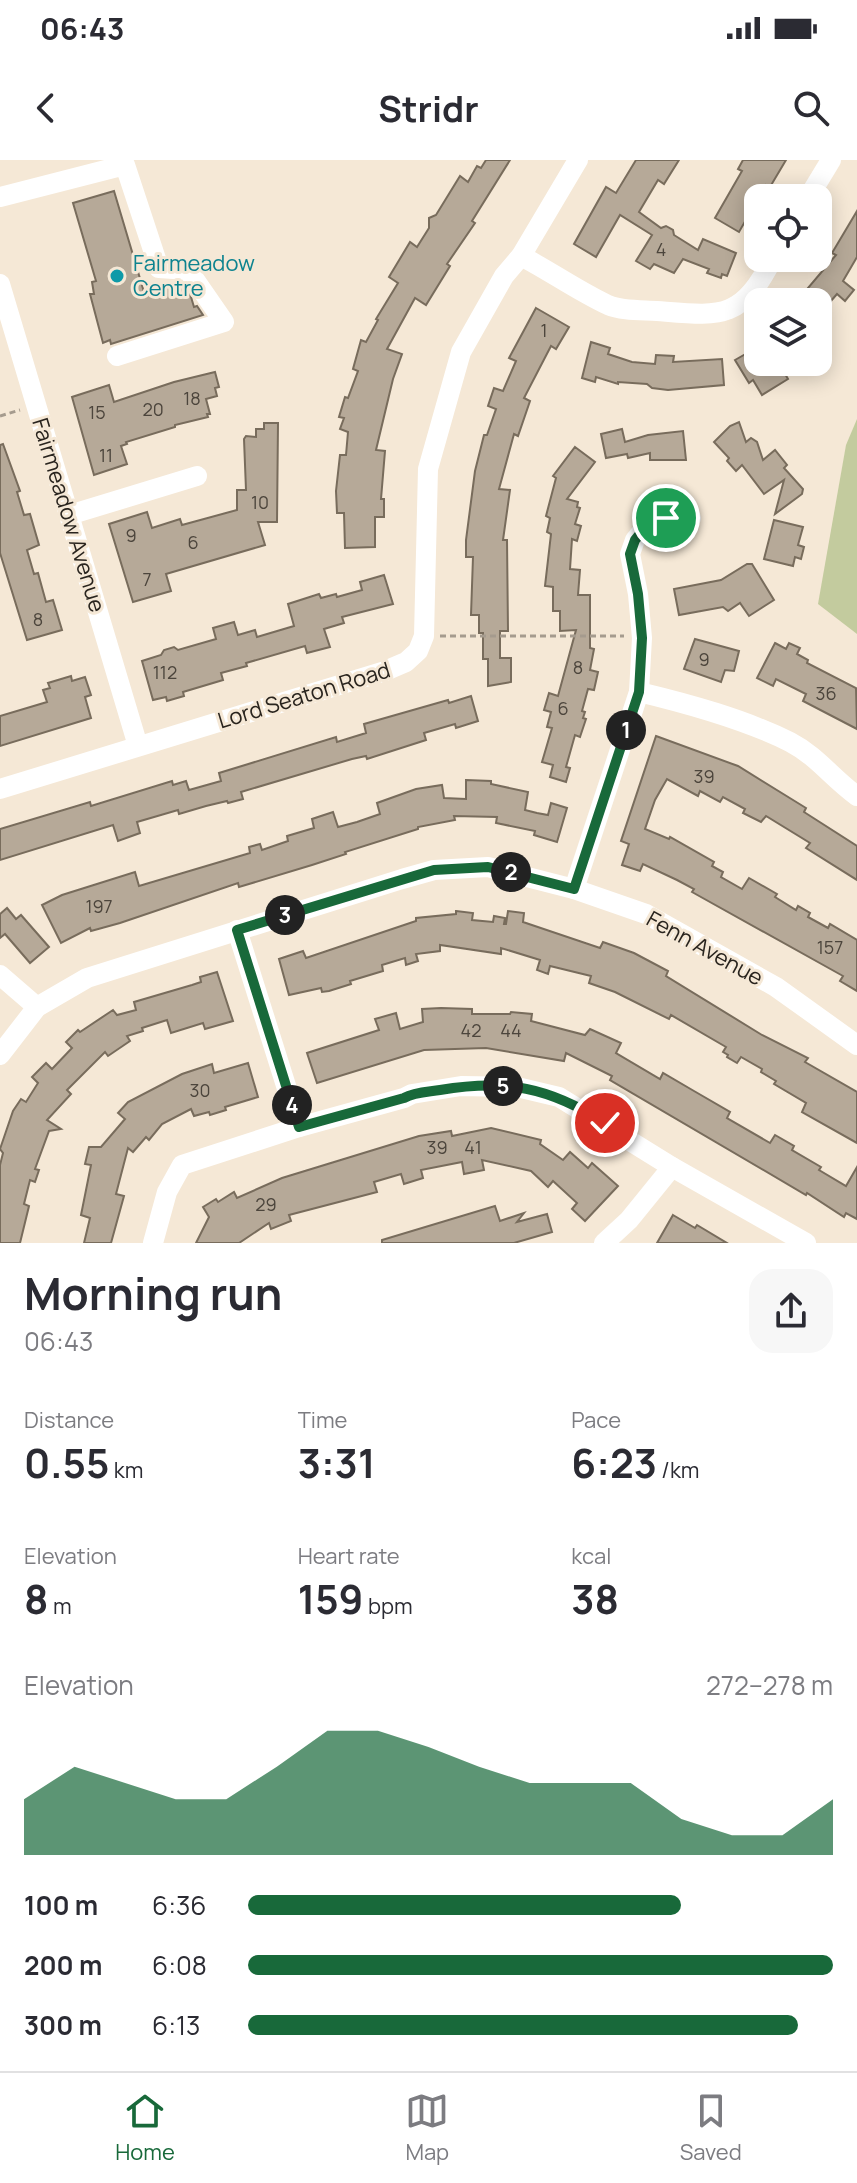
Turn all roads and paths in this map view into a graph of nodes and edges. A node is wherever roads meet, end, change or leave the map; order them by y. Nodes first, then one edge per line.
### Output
1 (578, 160) edge
2 (831, 160) edge
3 (816, 184) edge
4 (0, 197) edge
5 (521, 256) junction
6 (765, 272) edge
7 (0, 284) edge
8 (117, 356) dead end
9 (197, 476) dead end
10 (69, 515) junction
11 (691, 518) dead end
12 (424, 636) junction
13 (624, 636) dead end
14 (639, 692) junction
15 (138, 746) junction
16 (0, 789) edge
17 (857, 796) edge
18 (574, 889) junction
19 (237, 930) junction
20 (0, 975) edge
21 (37, 1007) junction
22 (857, 1045) edge
23 (0, 1055) edge
24 (299, 1127) junction
25 (672, 1167) junction
26 (153, 1243) edge
27 (604, 1243) edge
28 (806, 1243) edge

1 - 5 street
2 - 3 street
4 - 8 street
5 - 6 street
5 - 12 street
7 - 10 street, Fairmeadow Avenue
9 - 10 street
10 - 15 street, Fairmeadow Avenue
11 - 14 street
12 - 13 path
12 - 15 street, Lord Seaton Road
14 - 17 street
14 - 18 street
15 - 16 street, Lord Seaton Road
18 - 19 street, Fenn Avenue
18 - 22 street, Fenn Avenue
19 - 21 street, Fenn Avenue
19 - 24 street
20 - 21 street
21 - 23 street
24 - 25 street
24 - 26 street
25 - 27 street
25 - 28 street

